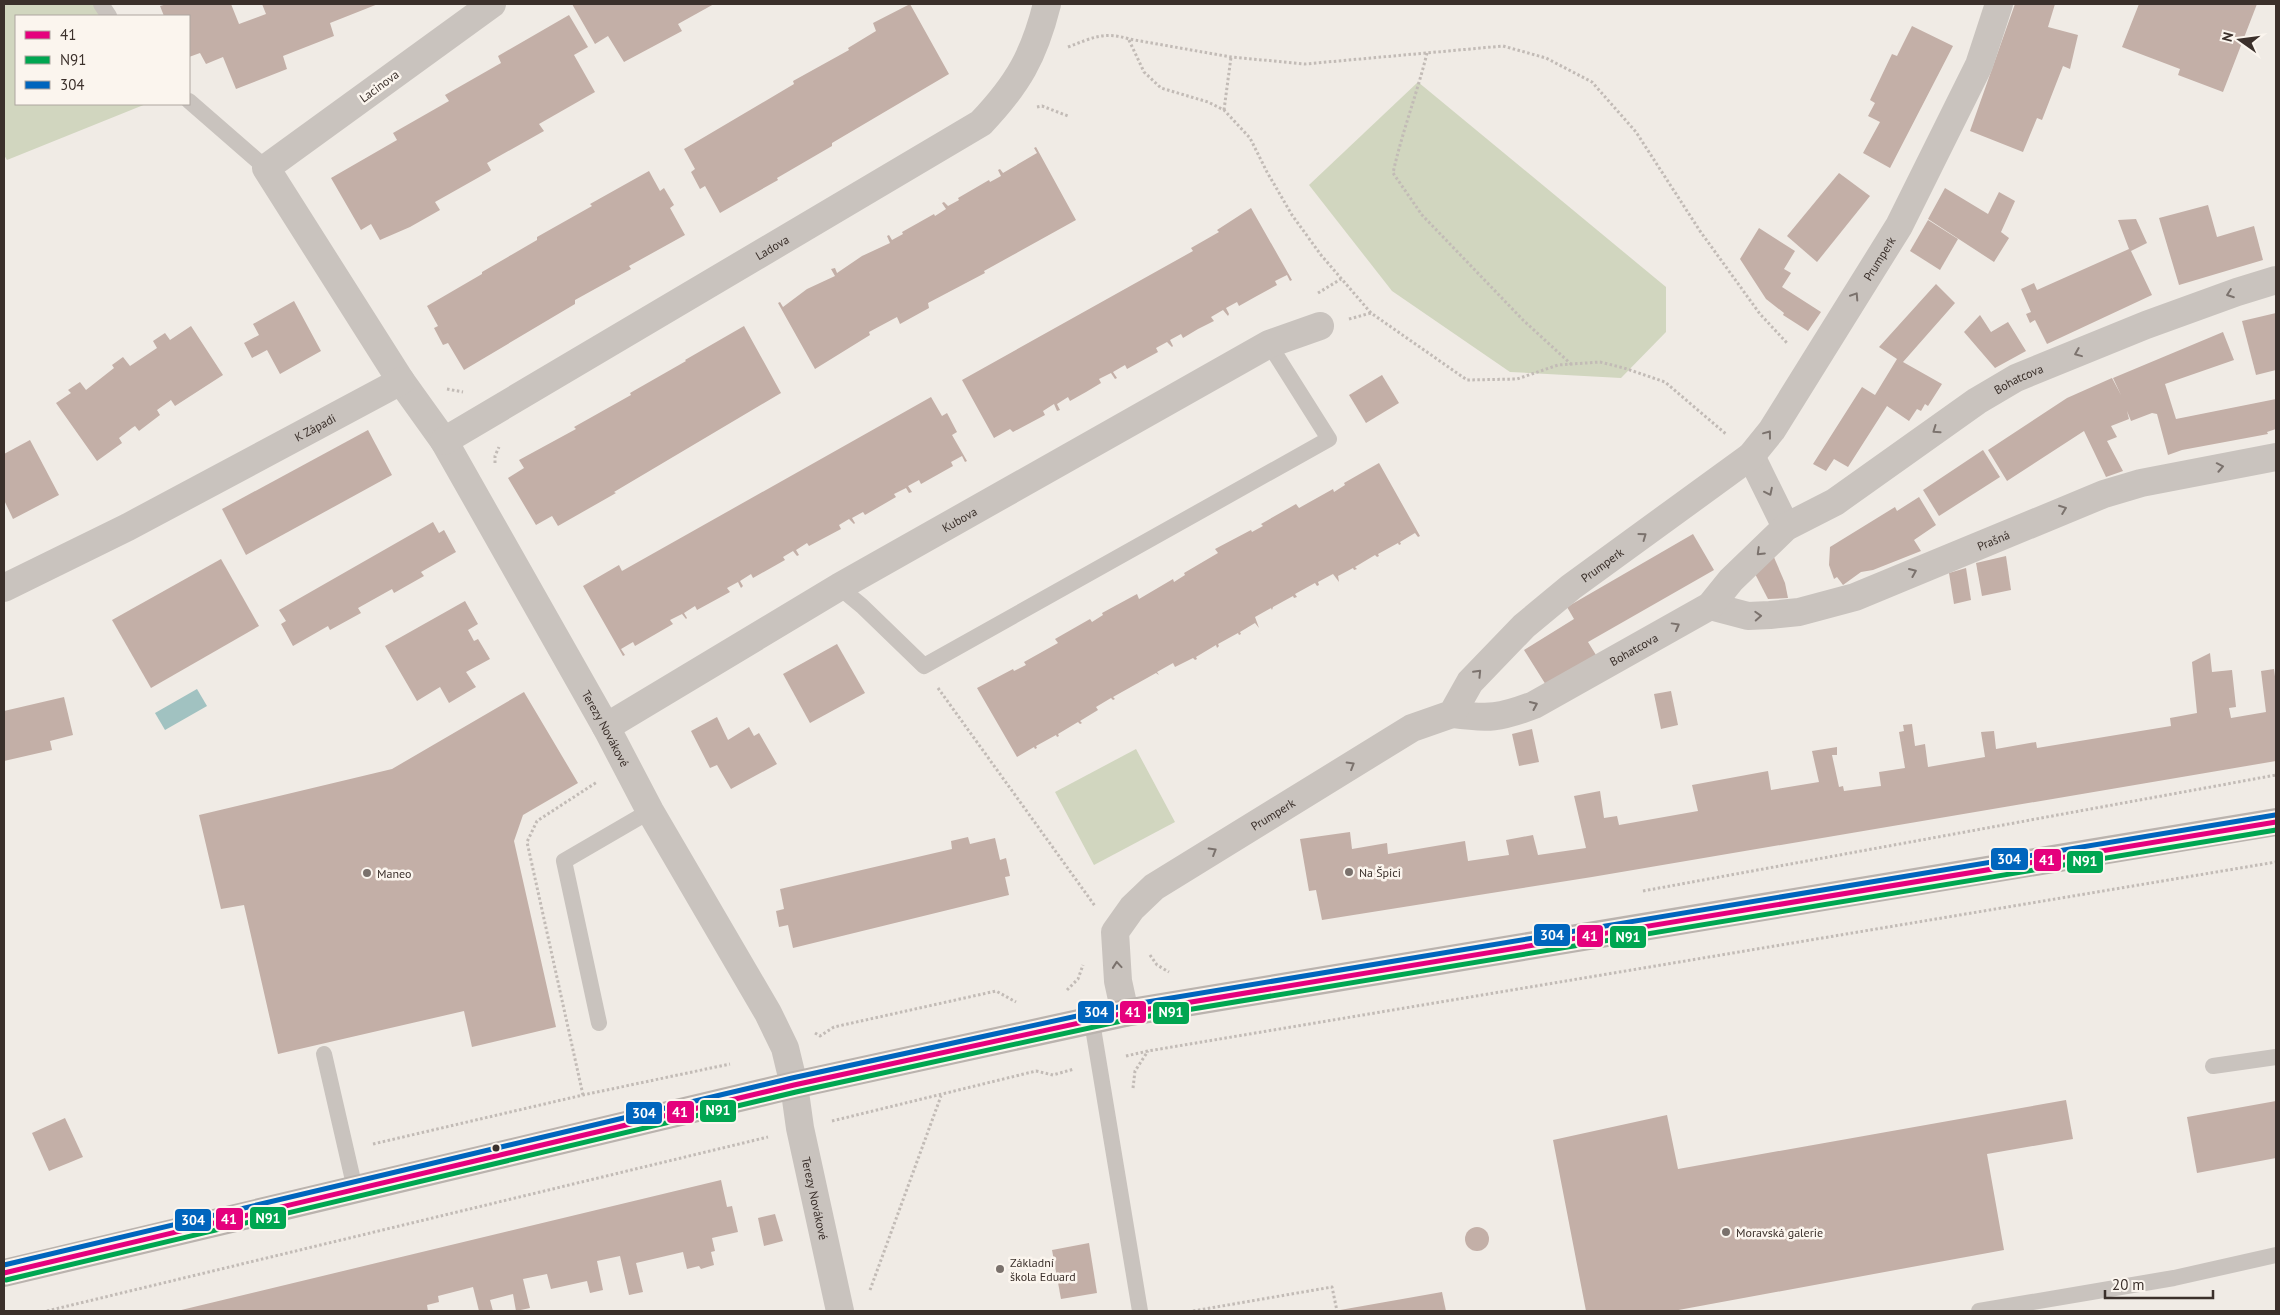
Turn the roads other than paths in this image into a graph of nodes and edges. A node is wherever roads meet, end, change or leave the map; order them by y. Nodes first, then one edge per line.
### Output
1 (101, 4) edge
2 (492, 4) edge
3 (1048, 4) edge
4 (1999, 4) edge
5 (108, 15) edge
6 (190, 102) edge
7 (266, 168) junction
8 (2276, 280) edge
9 (1320, 326) dead end
10 (1269, 344) junction
11 (400, 381) junction
12 (444, 441) junction
13 (1751, 456) junction
14 (2276, 457) edge
15 (1786, 527) junction
16 (4, 588) edge
17 (839, 588) junction
18 (1710, 606) junction
19 (1452, 714) junction
20 (606, 727) junction
21 (650, 812) junction
22 (2276, 822) edge
23 (1124, 1013) junction
24 (1092, 1022) junction
25 (599, 1023) dead end
26 (324, 1054) dead end
27 (2276, 1057) edge
28 (2213, 1066) dead end
29 (794, 1085) junction
30 (355, 1190) junction
31 (2276, 1255) edge
32 (4, 1273) edge
33 (840, 1311) edge
34 (1140, 1311) edge
35 (1978, 1311) edge

1 - 5 lane
2 - 7 street, Lacinova
3 - 12 street, Ladova
13 -> 4 street, Prumperk
6 - 7 lane
7 - 11 street
8 -> 15 street, Bohatcova
9 - 10 street, Kubova
10 - 17 street, Kubova
10 - 17 lane
11 - 12 street, Terezy Novákové
11 - 16 street, K Západi
12 - 20 street, Terezy Novákové
13 -> 15 street
19 -> 13 street, Prumperk
18 -> 14 street, Prašná
15 -> 18 street, Bohatcova
17 - 20 street, Kubova
19 -> 18 street, Bohatcova
23 -> 19 street, Prumperk
20 - 21 street, Terezy Novákové
21 - 25 lane
21 - 29 street, Terezy Novákové
22 - 23 street
23 - 24 street
24 - 29 street
24 - 34 lane
26 - 30 lane
27 - 28 lane
29 - 30 street
29 - 33 street, Terezy Novákové
30 - 32 street
31 - 35 lane

